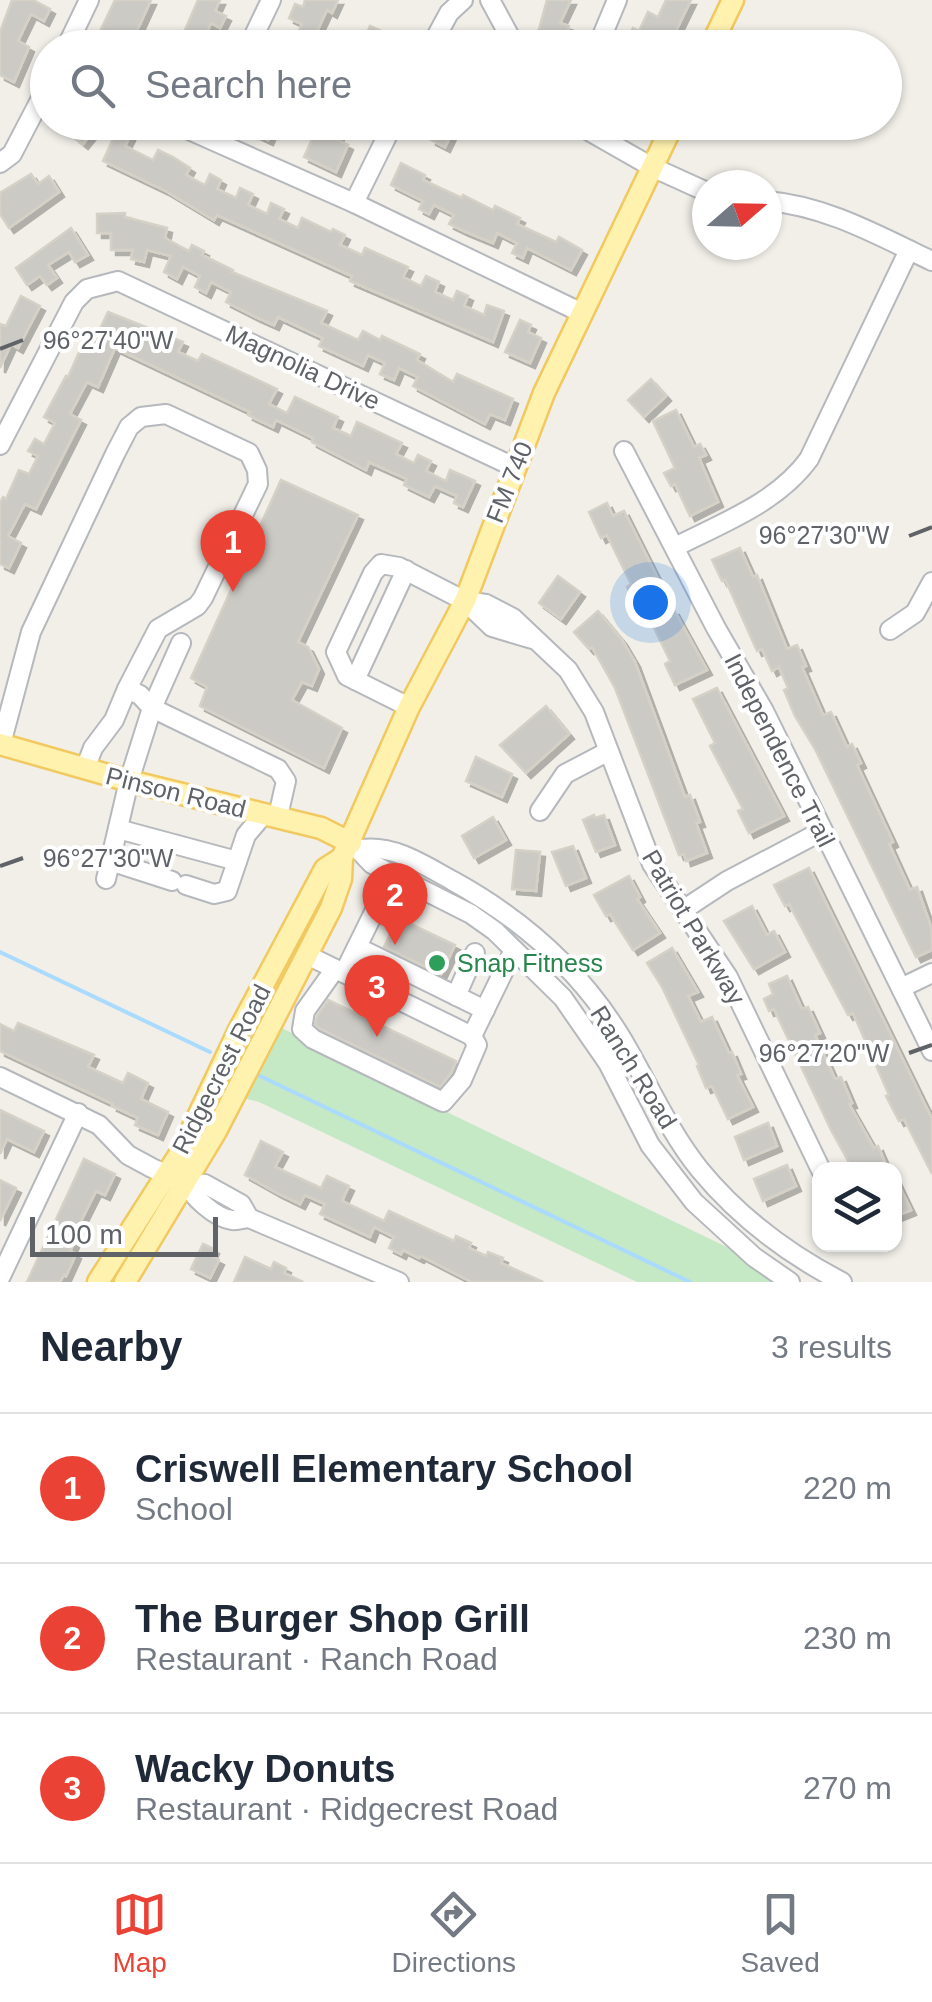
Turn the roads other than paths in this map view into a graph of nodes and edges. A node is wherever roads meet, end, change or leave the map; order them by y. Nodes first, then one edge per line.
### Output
1 (89, 0) edge
2 (271, 0) edge
3 (462, 0) edge
4 (490, 0) edge
5 (617, 0) edge
6 (732, 0) edge
7 (75, 30) edge
8 (257, 30) edge
9 (440, 30) edge
10 (506, 30) edge
11 (604, 30) edge
12 (718, 30) edge
13 (30, 120) edge
14 (228, 140) edge
15 (385, 140) edge
16 (604, 140) edge
17 (665, 140) edge
18 (0, 164) edge
19 (652, 168) junction
20 (692, 185) edge
21 (782, 203) edge
22 (354, 204) junction
23 (909, 250) junction
24 (932, 261) edge
25 (582, 313) junction
26 (0, 444) edge
27 (624, 451) dead end
28 (516, 468) junction
29 (676, 548) junction
30 (406, 570) junction
31 (932, 582) edge
32 (465, 601) junction
33 (890, 630) dead end
34 (181, 643) dead end
35 (355, 680) junction
36 (126, 689) junction
37 (409, 707) junction
38 (152, 708) junction
39 (0, 744) edge
40 (607, 752) junction
41 (85, 768) junction
42 (129, 780) junction
43 (237, 807) junction
44 (540, 811) dead end
45 (271, 815) junction
46 (118, 828) junction
47 (822, 831) junction
48 (246, 836) junction
49 (351, 850) junction
50 (237, 861) junction
51 (380, 900) dead end
52 (683, 910) junction
53 (357, 947) junction
54 (310, 950) junction
55 (514, 950) junction
56 (475, 953) dead end
57 (340, 971) junction
58 (932, 973) edge
59 (901, 988) junction
60 (456, 996) junction
61 (600, 1008) junction
62 (485, 1010) junction
63 (472, 1036) junction
64 (932, 1051) edge
65 (0, 1077) edge
66 (78, 1113) junction
67 (817, 1162) edge
68 (177, 1179) junction
69 (5, 1253) edge
70 (0, 1278) edge
71 (98, 1282) edge
72 (125, 1282) edge
73 (399, 1282) edge
74 (790, 1282) edge
75 (842, 1282) edge

1 - 7 street
2 - 8 street
3 - 9 street
4 - 10 street
5 - 11 street
6 - 12 main road
13 - 18 street
14 - 22 street
15 - 22 street
16 - 19 street
17 - 19 main road, FM 740 / FM 740
19 - 20 street
19 - 25 main road, FM 740 / FM 740
21 - 23 street
22 - 25 street
23 - 24 street
23 - 29 street
25 - 28 main road, FM 740 / FM 740
26 - 28 street, Magnolia Drive
27 - 29 street, Independence Trail
28 - 32 main road, FM 740 / FM 740
29 - 47 street, Independence Trail
30 - 32 street, Patriot Parkway
30 - 35 street
30 - 35 street
31 - 33 street
32 - 37 main road, FM 740 / FM 740
32 - 40 street, Patriot Parkway
34 - 38 street
35 - 37 street
36 - 38 street
36 - 39 street
36 - 41 street
37 - 49 main road, FM 740 / FM 740
38 - 42 street
38 - 45 street
39 - 41 main road, Pinson Road
40 - 44 street
40 - 52 street, Patriot Parkway
41 - 42 main road, Pinson Road
42 - 43 main road, Pinson Road
42 - 46 street
43 - 45 main road, Pinson Road
43 - 48 street
45 - 48 street
45 - 49 main road, Pinson Road
46 - 50 street
46 - 50 street
47 - 52 street
47 - 59 street, Independence Trail
48 - 50 street
49 - 54 main road, Ridgecrest Road
49 - 55 street, Ranch Road
49 - 61 street, Ranch Road
49 - 68 main road, Ridgecrest Road
51 - 53 street
52 - 67 street, Patriot Parkway
53 - 57 street
53 - 60 street
54 - 57 street
54 - 68 main road, Ridgecrest Road
55 - 61 street
55 - 62 street
55 - 74 street, Ranch Road
56 - 60 street
57 - 63 street
57 - 63 street
58 - 59 street
59 - 64 street, Independence Trail
60 - 62 street
61 - 75 street, Ranch Road
62 - 63 street
65 - 66 street
66 - 68 street
66 - 69 street
68 - 71 main road, Ridgecrest Road
68 - 72 main road, Ridgecrest Road
68 - 73 street
69 - 70 street

